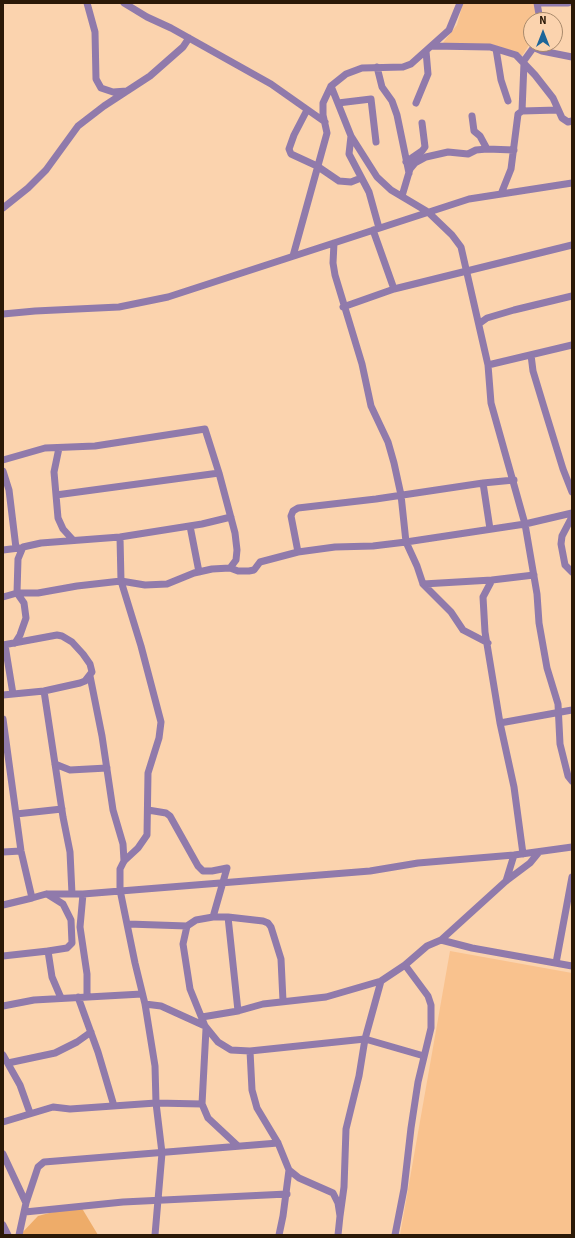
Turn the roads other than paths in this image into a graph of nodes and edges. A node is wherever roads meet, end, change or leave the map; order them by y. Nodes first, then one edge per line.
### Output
1 (87, 3) edge
2 (124, 3) edge
3 (460, 3) edge
4 (537, 3) edge
5 (568, 3) edge
6 (189, 38) junction
7 (429, 49) junction
8 (496, 49) junction
9 (531, 52) edge
10 (547, 52) edge
11 (572, 57) edge
12 (523, 63) junction
13 (377, 67) junction
14 (331, 86) junction
15 (128, 91) junction
16 (508, 101) dead end
17 (338, 103) junction
18 (416, 103) dead end
19 (307, 110) junction
20 (522, 110) junction
21 (558, 110) junction
22 (472, 116) dead end
23 (325, 122) junction
24 (572, 122) edge
25 (422, 123) dead end
26 (351, 136) junction
27 (376, 142) dead end
28 (487, 149) junction
29 (514, 150) junction
30 (406, 162) junction
31 (317, 166) junction
32 (409, 173) junction
33 (361, 178) junction
34 (572, 183) edge
35 (501, 194) junction
36 (402, 196) junction
37 (3, 208) edge
38 (428, 212) junction
39 (376, 229) junction
40 (334, 243) junction
41 (572, 245) edge
42 (293, 256) junction
43 (467, 271) junction
44 (394, 289) junction
45 (572, 296) edge
46 (343, 307) junction
47 (3, 314) edge
48 (480, 323) junction
49 (572, 345) edge
50 (531, 354) junction
51 (488, 365) junction
52 (59, 448) junction
53 (3, 460) edge
54 (3, 471) edge
55 (219, 473) junction
56 (514, 480) junction
57 (483, 482) junction
58 (572, 492) edge
59 (56, 495) junction
60 (401, 495) junction
61 (7, 503) edge
62 (572, 513) edge
63 (231, 516) junction
64 (572, 517) edge
65 (525, 524) junction
66 (190, 526) junction
67 (490, 529) junction
68 (120, 537) junction
69 (73, 540) junction
70 (406, 542) junction
71 (20, 548) junction
72 (3, 550) edge
73 (298, 552) junction
74 (230, 568) junction
75 (199, 572) junction
76 (572, 572) edge
77 (534, 575) junction
78 (492, 580) junction
79 (121, 582) junction
80 (424, 584) junction
81 (17, 593) junction
82 (3, 597) edge
83 (15, 643) junction
84 (488, 643) junction
85 (4, 645) edge
86 (90, 676) junction
87 (44, 691) junction
88 (13, 694) junction
89 (3, 696) edge
90 (572, 710) edge
91 (558, 711) junction
92 (3, 719) edge
93 (500, 723) junction
94 (55, 764) junction
95 (107, 768) junction
96 (572, 781) edge
97 (62, 809) junction
98 (148, 810) junction
99 (16, 814) junction
100 (572, 847) edge
101 (21, 850) junction
102 (3, 852) edge
103 (539, 852) junction
104 (523, 854) junction
105 (514, 855) junction
106 (124, 861) junction
107 (572, 876) edge
108 (506, 881) junction
109 (222, 884) junction
110 (120, 890) junction
111 (571, 892) edge
112 (46, 894) junction
113 (72, 894) junction
114 (83, 894) junction
115 (32, 898) junction
116 (3, 905) edge
117 (212, 917) junction
118 (228, 917) junction
119 (128, 924) junction
120 (188, 926) junction
121 (441, 940) junction
122 (48, 951) junction
123 (3, 956) edge
124 (556, 963) junction
125 (405, 965) junction
126 (572, 966) edge
127 (381, 980) junction
128 (142, 994) junction
129 (87, 996) junction
130 (78, 997) junction
131 (61, 998) junction
132 (283, 1002) junction
133 (145, 1004) junction
134 (3, 1006) edge
135 (238, 1011) junction
136 (202, 1017) junction
137 (206, 1028) junction
138 (91, 1032) junction
139 (365, 1039) junction
140 (250, 1051) junction
141 (3, 1055) edge
142 (424, 1056) junction
143 (8, 1063) junction
144 (156, 1104) junction
145 (202, 1104) junction
146 (114, 1106) junction
147 (30, 1113) junction
148 (3, 1122) edge
149 (278, 1143) junction
150 (238, 1146) junction
151 (162, 1153) junction
152 (3, 1154) edge
153 (289, 1170) junction
154 (287, 1194) junction
155 (159, 1201) junction
156 (26, 1203) junction
157 (25, 1212) junction
158 (340, 1216) junction
159 (3, 1225) edge
160 (156, 1234) edge
161 (8, 1235) edge
162 (19, 1235) edge
163 (278, 1235) edge
164 (338, 1235) edge
165 (395, 1235) edge

1 - 15 street
2 - 6 street
3 - 7 street
4 - 5 street
6 - 15 street
6 - 19 street
7 - 8 street
7 - 13 street
7 - 18 street
8 - 12 street
8 - 16 street
9 - 12 street
10 - 11 street
12 - 20 street
12 - 21 street
13 - 14 street
13 - 30 street
14 - 17 street
14 - 23 street
15 - 37 street
17 - 26 street
17 - 27 street
19 - 23 street
19 - 31 street
20 - 21 street
20 - 29 street
21 - 24 street
22 - 28 street
23 - 31 street
25 - 30 street
26 - 33 street
26 - 36 street
28 - 29 street
28 - 32 street
29 - 35 street
30 - 32 street
31 - 33 street
31 - 42 street
32 - 36 street
33 - 39 street
34 - 35 street
35 - 38 street
36 - 38 street
38 - 39 street
38 - 43 street
39 - 40 street
39 - 44 street
40 - 42 street
40 - 46 street
41 - 43 street
42 - 47 street
43 - 44 street
43 - 48 street
44 - 46 street
45 - 48 street
46 - 60 street
48 - 51 street
49 - 50 street
50 - 51 street
50 - 58 street
51 - 56 street
52 - 53 street
52 - 55 street
52 - 59 street
54 - 61 street
55 - 59 street
55 - 63 street
56 - 57 street
56 - 65 street
57 - 60 street
57 - 67 street
59 - 69 street
60 - 70 street
60 - 73 street
61 - 71 street
62 - 65 street
63 - 66 street
63 - 74 street
64 - 76 street
65 - 67 street
65 - 77 street
66 - 68 street
66 - 75 street
67 - 70 street
68 - 69 street
68 - 79 street
69 - 71 street
70 - 73 street
70 - 80 street
71 - 72 street
71 - 81 street
73 - 74 street
74 - 75 street
75 - 79 street
77 - 78 street
77 - 91 street
78 - 80 street
78 - 84 street
79 - 81 street
79 - 98 street
80 - 84 street
81 - 82 street
81 - 83 street
83 - 85 street
83 - 86 street
84 - 93 street
85 - 88 street
86 - 87 street
86 - 95 street
87 - 88 street
87 - 94 street
88 - 89 street
90 - 91 street
91 - 93 street
91 - 96 street
92 - 99 street
93 - 104 street
94 - 95 street
94 - 97 street
95 - 106 street
97 - 99 street
97 - 113 street
98 - 106 street
98 - 109 street
99 - 101 street
100 - 103 street
101 - 102 street
101 - 115 street
103 - 104 street
103 - 108 street
104 - 105 street
105 - 108 street
105 - 109 street
106 - 110 street
107 - 111 street
108 - 121 street
109 - 110 street
109 - 117 street
110 - 114 street
110 - 119 street
111 - 124 street
112 - 113 street
112 - 115 street
112 - 122 street
113 - 114 street
114 - 129 street
115 - 116 street
117 - 118 street
117 - 120 street
118 - 132 street
118 - 135 street
119 - 120 street
119 - 128 street
120 - 136 street
121 - 124 street
121 - 125 street
122 - 123 street
122 - 131 street
124 - 126 street
125 - 127 street
125 - 142 street
127 - 132 street
127 - 139 street
128 - 129 street
128 - 133 street
129 - 130 street
130 - 131 street
130 - 138 street
131 - 134 street
132 - 135 street
133 - 137 street
133 - 144 street
135 - 136 street
136 - 137 street
137 - 140 street
137 - 145 street
138 - 143 street
138 - 146 street
139 - 140 street
139 - 142 street
139 - 158 street
140 - 149 street
141 - 143 street
142 - 165 street
143 - 147 street
144 - 145 street
144 - 146 street
144 - 151 street
145 - 150 street
146 - 147 street
147 - 148 street
149 - 150 street
149 - 153 street
150 - 151 street
151 - 155 street
151 - 156 street
152 - 156 street
153 - 154 street
153 - 158 street
154 - 155 street
154 - 163 street
155 - 157 street
155 - 160 street
156 - 157 street
157 - 162 street
158 - 164 street
159 - 161 street

